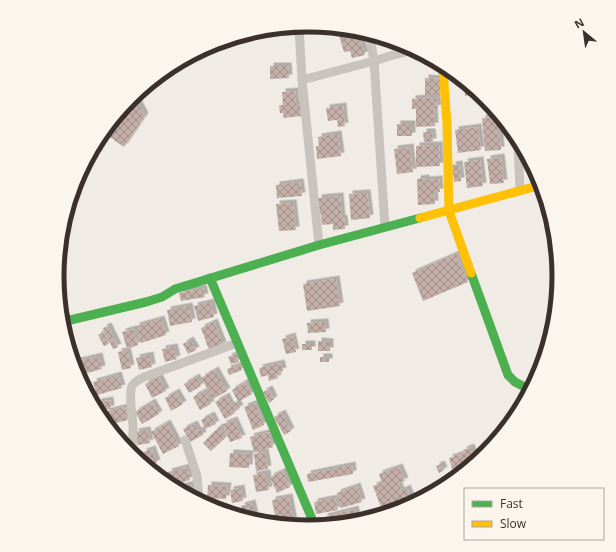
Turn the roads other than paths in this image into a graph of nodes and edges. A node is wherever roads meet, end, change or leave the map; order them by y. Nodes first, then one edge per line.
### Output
1 (299, 33) edge
2 (370, 40) edge
3 (404, 52) edge
4 (374, 61) junction
5 (443, 73) edge
6 (302, 80) junction
7 (518, 153) edge
8 (534, 187) edge
9 (520, 190) junction
10 (449, 211) junction
11 (385, 227) junction
12 (319, 245) junction
13 (210, 278) junction
14 (68, 320) edge
15 (237, 343) junction
16 (525, 387) edge
17 (185, 440) dead end
18 (133, 447) edge
19 (199, 495) edge
20 (312, 520) edge

1 - 6 street
2 - 4 street
3 - 4 street
4 - 6 street
4 - 11 street
5 - 10 street
6 - 12 street
7 - 9 street
8 - 9 street
9 - 10 street
10 - 11 street
10 - 16 street
11 - 12 street
12 - 13 street
13 - 14 street
13 - 15 street
15 - 18 street
15 - 20 street
17 - 19 street

